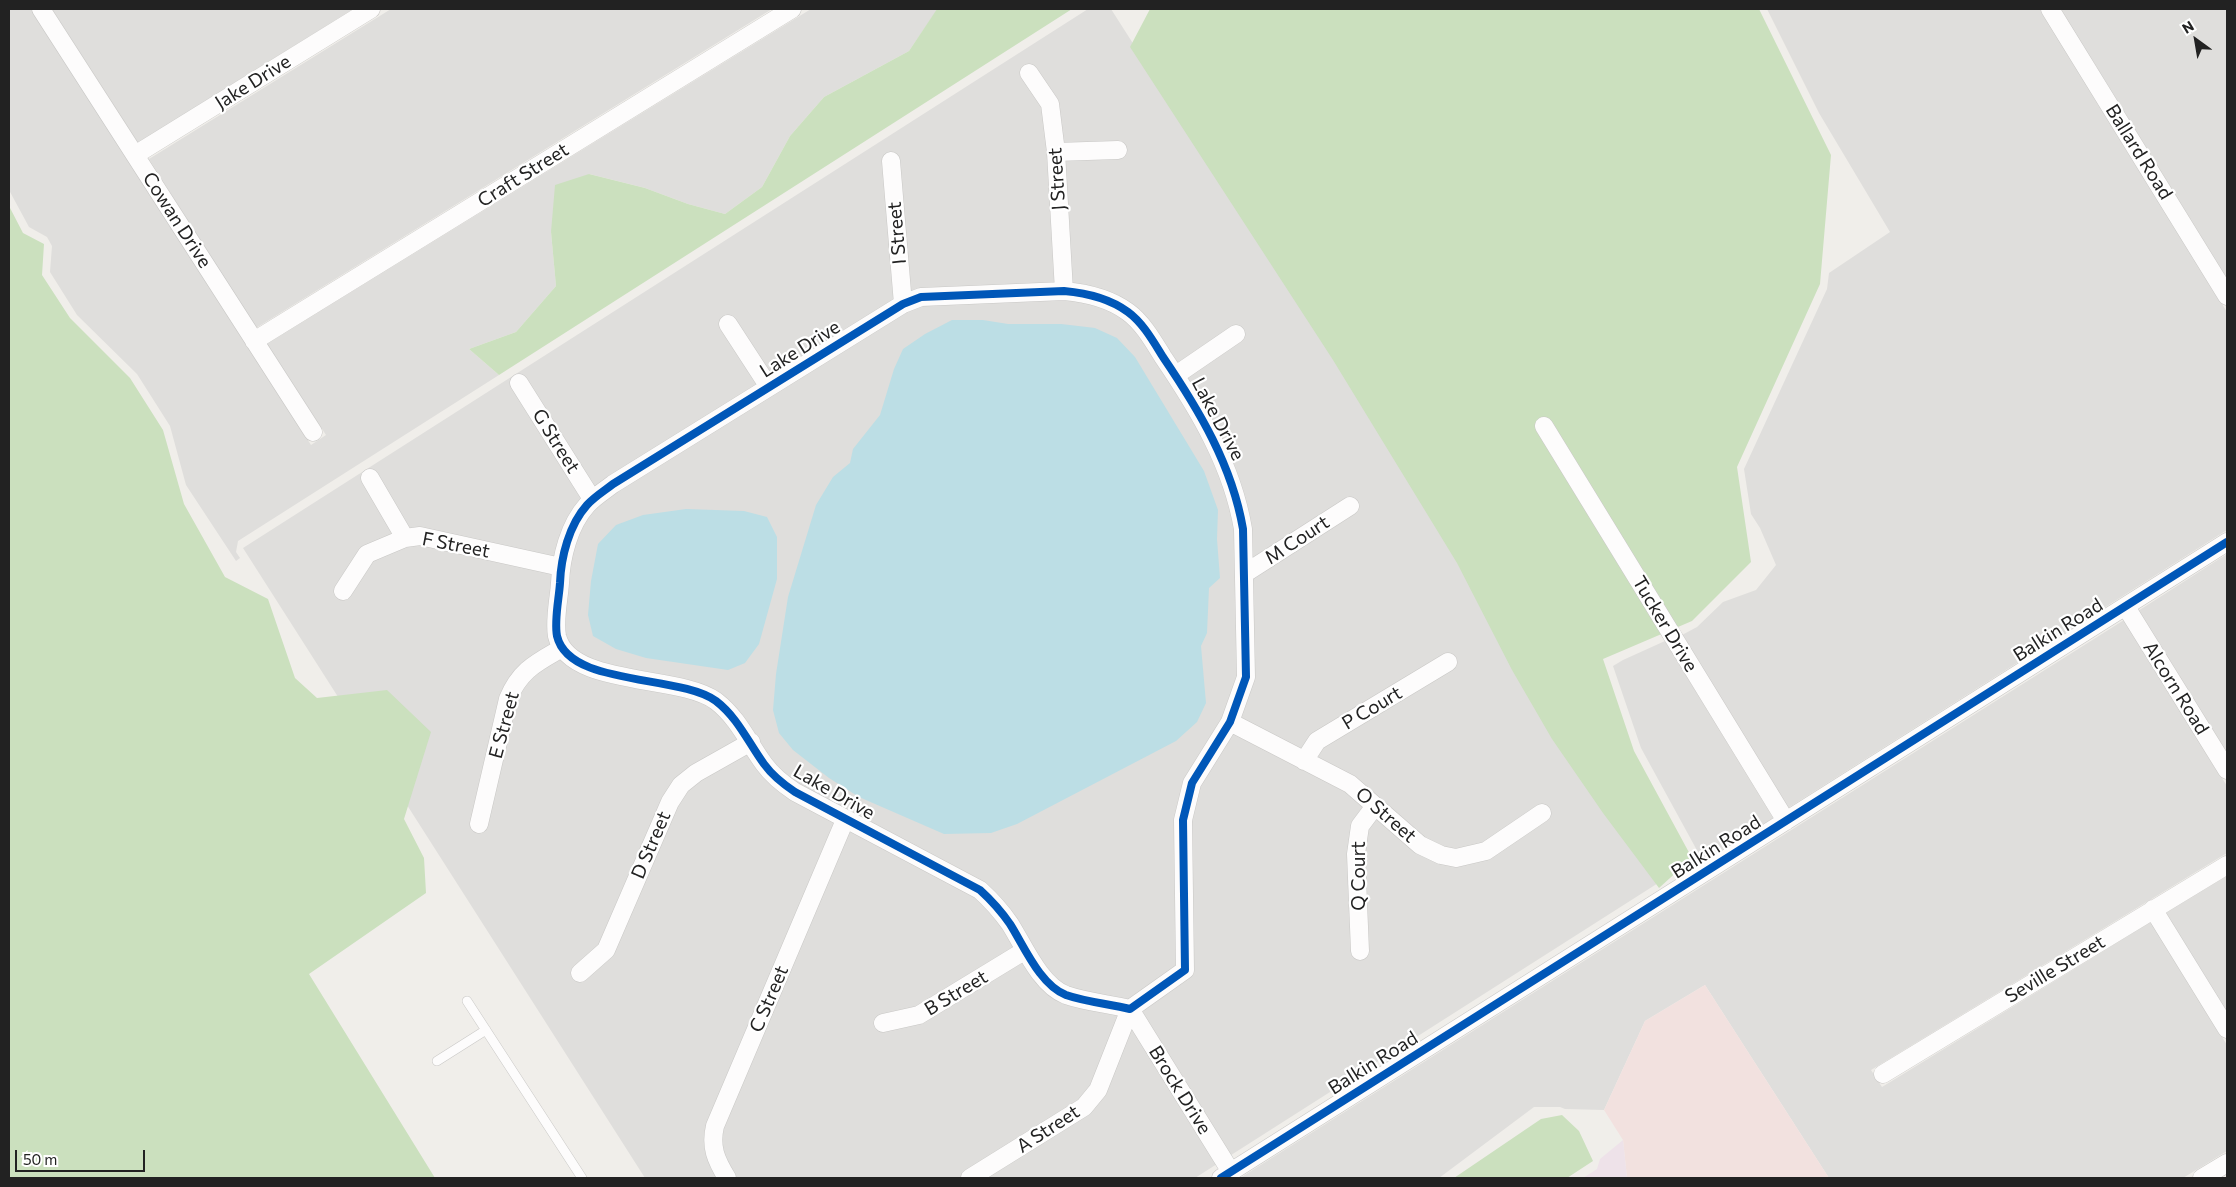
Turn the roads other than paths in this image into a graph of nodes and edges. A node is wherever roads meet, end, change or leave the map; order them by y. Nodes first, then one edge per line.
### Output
1 (41, 9) edge
2 (371, 9) edge
3 (792, 9) edge
4 (2050, 9) edge
5 (1029, 74) dead end
6 (1118, 150) dead end
7 (1056, 152) junction
8 (136, 156) junction
9 (892, 161) dead end
10 (1064, 291) junction
11 (2227, 296) edge
12 (903, 304) junction
13 (728, 324) dead end
14 (1236, 334) dead end
15 (254, 341) junction
16 (1176, 375) junction
17 (519, 383) dead end
18 (769, 387) junction
19 (1544, 426) dead end
20 (313, 432) dead end
21 (370, 478) dead end
22 (592, 499) junction
23 (1350, 506) dead end
24 (405, 538) junction
25 (2227, 542) edge
26 (561, 567) junction
27 (1244, 574) junction
28 (343, 591) dead end
29 (2126, 607) junction
30 (562, 648) junction
31 (1448, 662) dead end
32 (1230, 722) junction
33 (750, 742) junction
34 (1304, 761) junction
35 (2227, 770) edge
36 (1375, 806) junction
37 (1542, 813) dead end
38 (845, 820) junction
39 (1786, 822) junction
40 (479, 824) dead end
41 (2227, 865) edge
42 (2153, 909) junction
43 (1024, 951) junction
44 (1360, 951) dead end
45 (580, 973) dead end
46 (468, 1001) dead end
47 (1130, 1009) junction
48 (883, 1023) dead end
49 (2227, 1028) edge
50 (486, 1030) junction
51 (437, 1060) dead end
52 (1883, 1074) dead end
53 (2227, 1162) edge
54 (1226, 1175) edge
55 (582, 1178) edge
56 (727, 1178) edge
57 (970, 1178) edge
58 (2202, 1178) edge

1 - 8 street, Cowan Drive
2 - 8 street, Jake Drive
3 - 15 street, Craft Street
4 - 11 street, Ballard Road
5 - 7 street, J Street
6 - 7 street
7 - 10 street, J Street
8 - 15 street, Cowan Drive
9 - 12 street, I Street
10 - 12 street, Lake Drive
10 - 16 street, Lake Drive
12 - 18 street, Lake Drive
13 - 18 street
14 - 16 street
15 - 20 street, Cowan Drive
16 - 27 street, Lake Drive
17 - 22 street, G Street
18 - 22 street, Lake Drive
19 - 39 street, Tucker Drive
21 - 24 street
22 - 26 street, Lake Drive
23 - 27 street, M Court
24 - 26 street, F Street
24 - 28 street, F Street
25 - 29 street, Balkin Road
26 - 30 street, Lake Drive
27 - 32 street, Lake Drive
29 - 35 street, Alcorn Road
29 - 39 street, Balkin Road
30 - 33 street, Lake Drive
30 - 40 street, E Street
31 - 34 street, P Court
32 - 34 street, O Street
32 - 47 street, Lake Drive
33 - 38 street, Lake Drive
33 - 45 street, D Street
34 - 36 street, O Street
36 - 37 street, O Street
36 - 44 street, Q Court
38 - 43 street, Lake Drive
38 - 56 street, C Street
39 - 54 street, Balkin Road
41 - 42 street, Seville Street
42 - 49 street
42 - 52 street, Seville Street
43 - 47 street, Lake Drive
43 - 48 street, B Street
46 - 50 lane
47 - 54 street, Brock Drive
47 - 57 street, A Street
50 - 51 lane
50 - 55 lane
53 - 58 street

